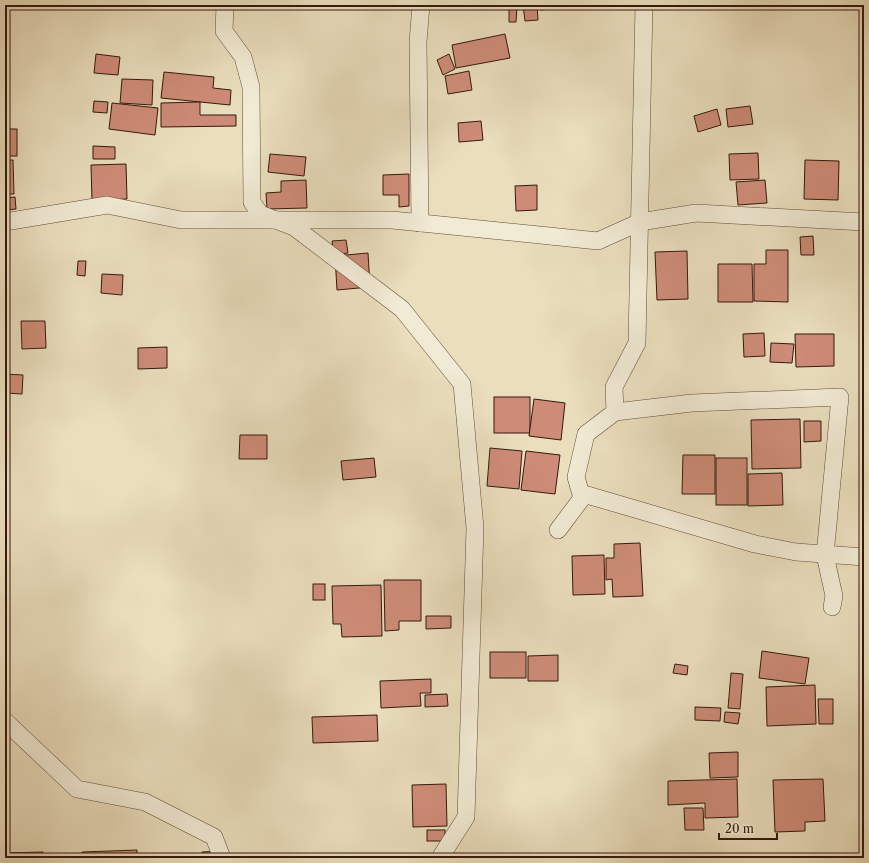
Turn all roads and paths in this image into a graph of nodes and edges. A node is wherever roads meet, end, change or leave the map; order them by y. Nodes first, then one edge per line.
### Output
1 (225, 5) edge
2 (421, 5) edge
3 (644, 5) edge
4 (276, 220) junction
5 (5, 222) edge
6 (640, 222) junction
7 (864, 222) edge
8 (420, 223) junction
9 (615, 412) junction
10 (582, 498) junction
11 (558, 530) dead end
12 (825, 555) junction
13 (864, 557) edge
14 (832, 607) dead end
15 (5, 721) edge
16 (222, 858) edge
17 (440, 858) edge

1 - 4 street
2 - 8 street
3 - 6 street
4 - 5 street
4 - 8 street
4 - 17 street
6 - 7 street
6 - 8 street
6 - 9 street
9 - 10 street
9 - 12 street
10 - 11 street
10 - 12 street
12 - 13 street
12 - 14 street
15 - 16 street

